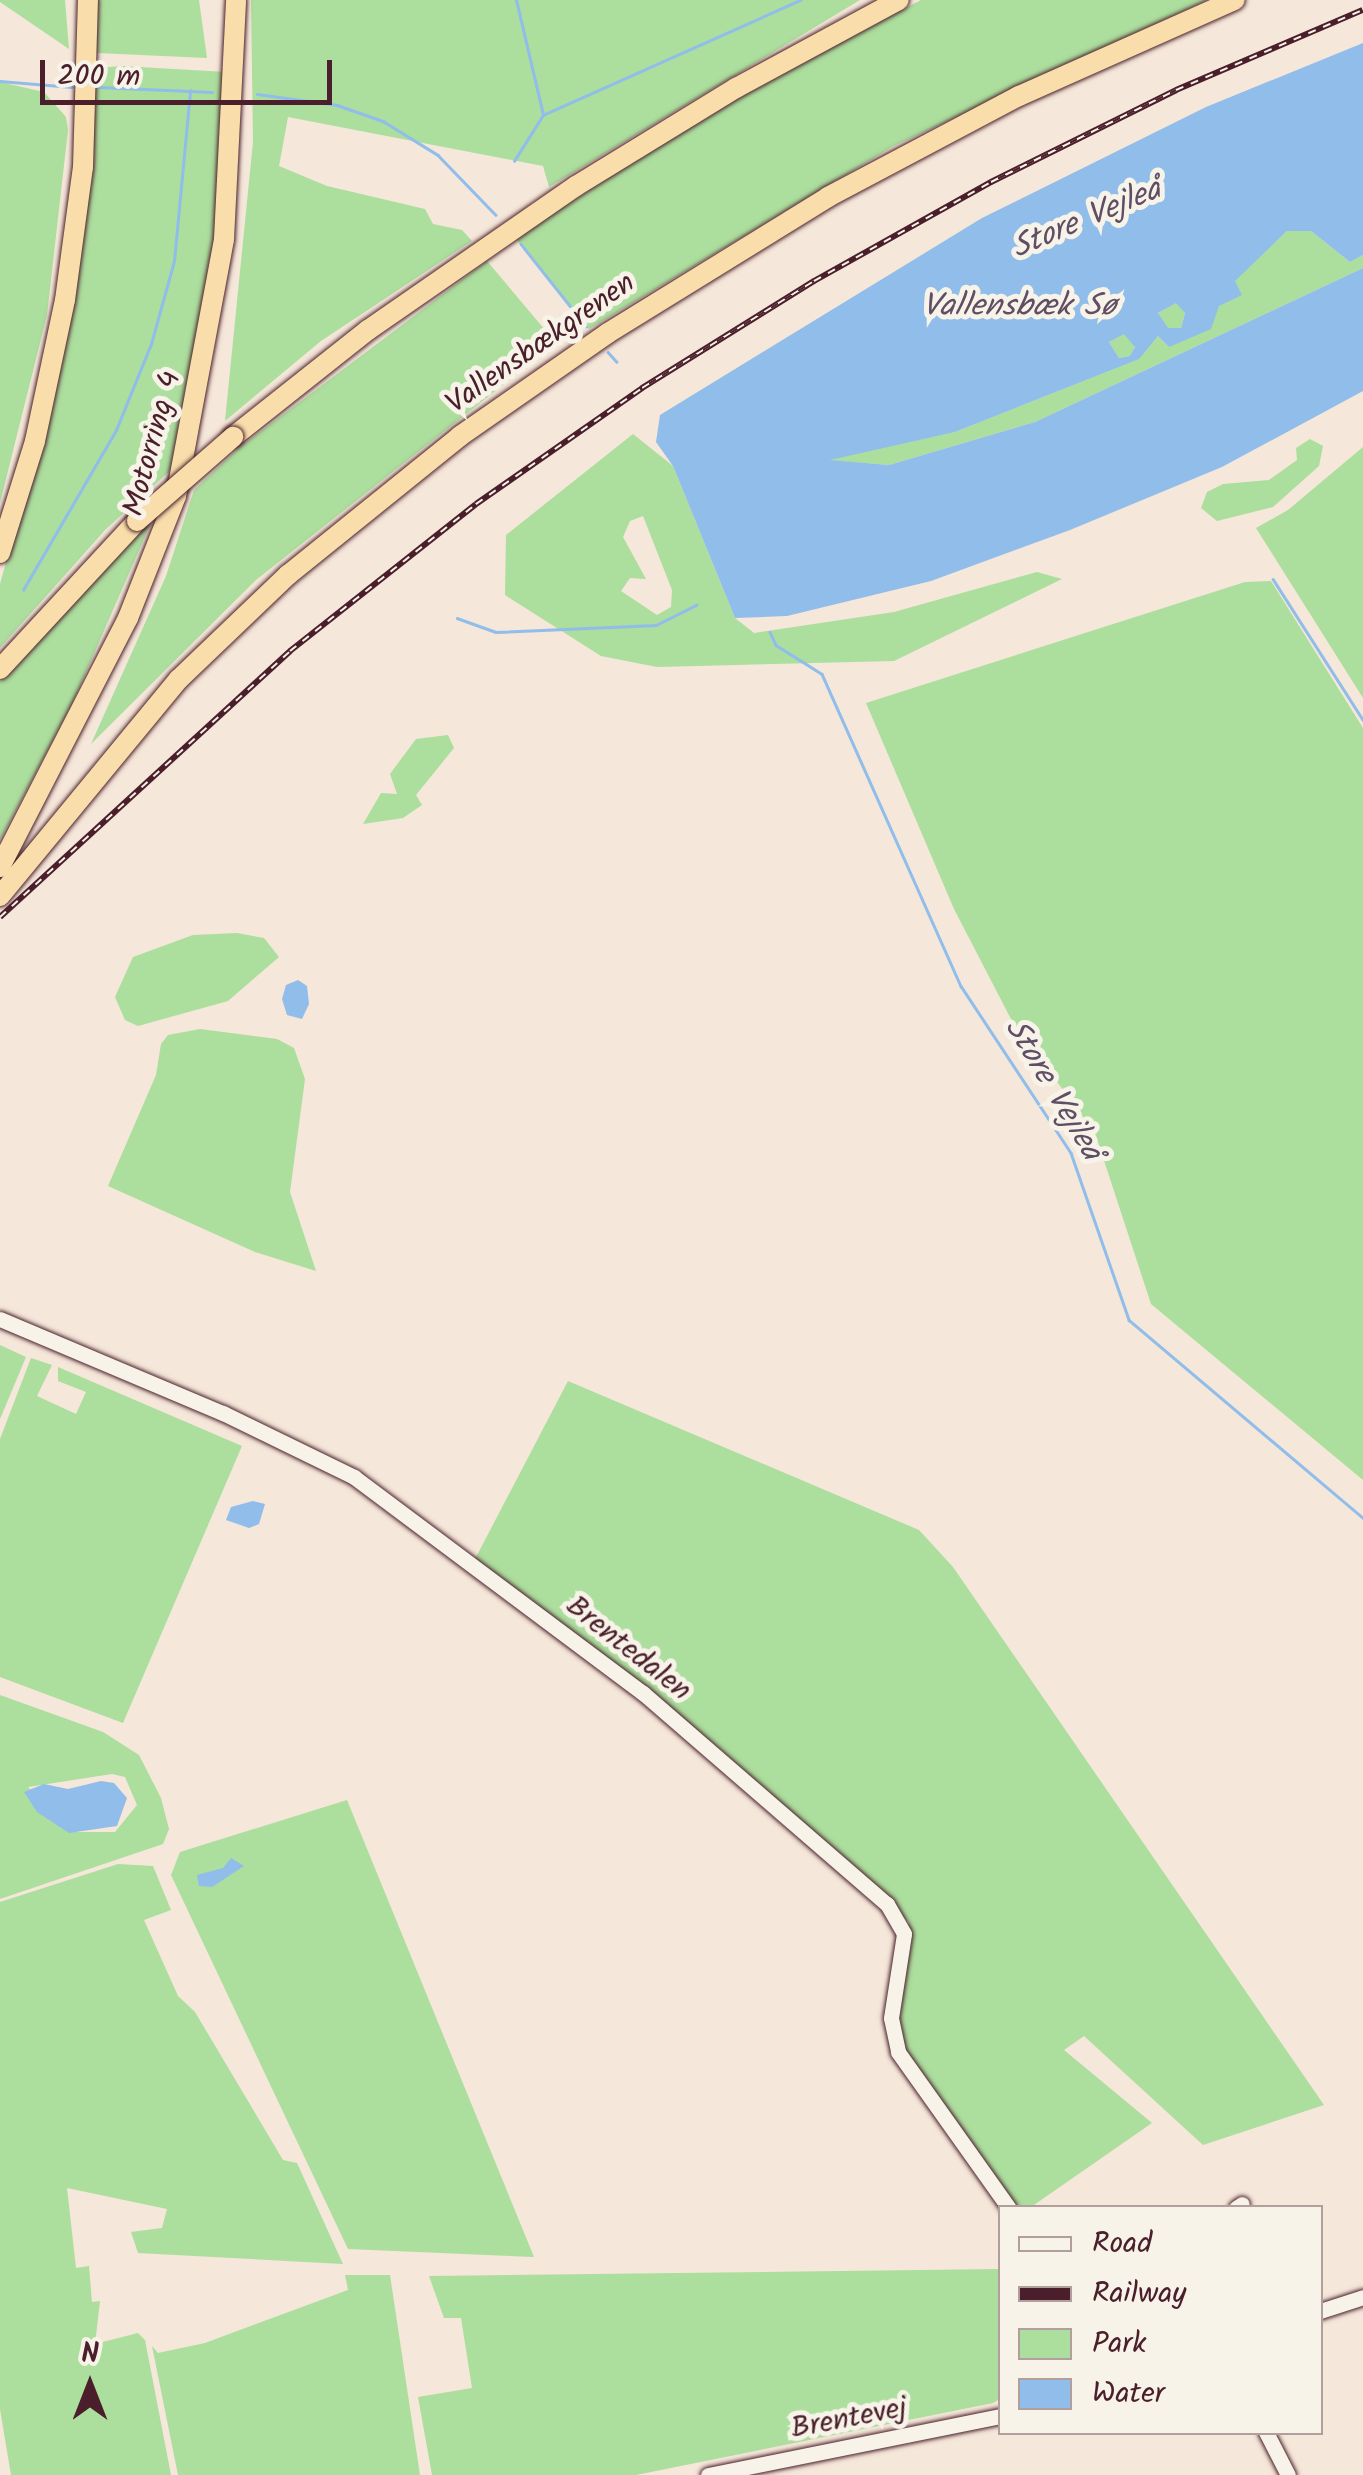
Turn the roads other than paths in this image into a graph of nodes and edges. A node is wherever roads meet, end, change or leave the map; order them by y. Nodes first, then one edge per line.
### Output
1 (88, 0) edge
2 (236, 0) edge
3 (899, 0) edge
4 (1235, 0) edge
5 (0, 553) edge
6 (0, 669) edge
7 (0, 867) edge
8 (0, 896) edge
9 (0, 1319) edge
10 (1007, 2205) edge
11 (1363, 2297) edge
12 (1323, 2310) edge
13 (998, 2416) edge
14 (1268, 2435) edge
15 (708, 2475) edge
16 (1288, 2475) edge

1 - 5 highway
2 - 7 highway, Motorring 4
3 - 6 highway, bridge
4 - 8 highway, Vallensbækgrenen
9 - 10 street, Brentedalen
11 - 12 street
13 - 15 street, Brentevej
14 - 16 street

